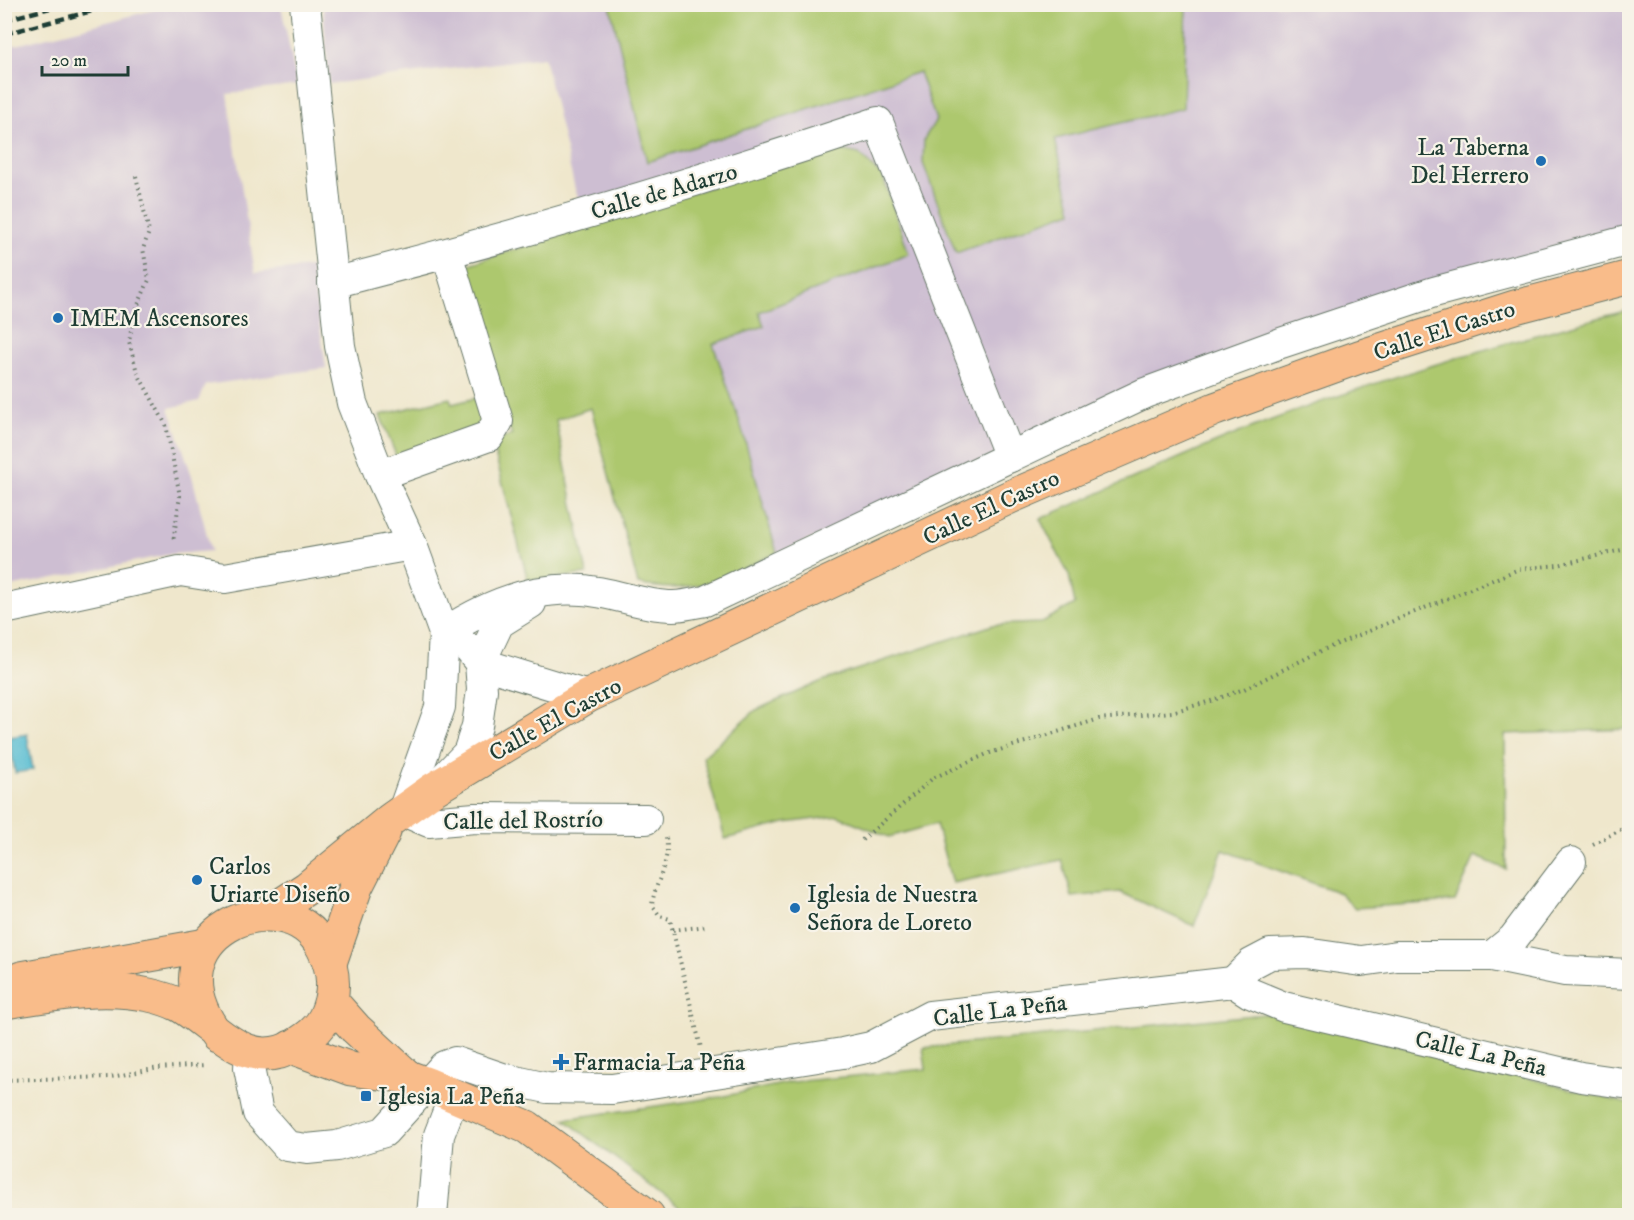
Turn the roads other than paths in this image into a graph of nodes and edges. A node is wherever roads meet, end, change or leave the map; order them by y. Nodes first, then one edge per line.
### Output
1 (305, 4) edge
2 (878, 122) joint
3 (1629, 240) edge
4 (447, 254) junction
5 (1629, 277) edge
6 (333, 282) junction
7 (1010, 457) junction
8 (380, 475) junction
9 (412, 545) junction
10 (551, 591) junction
11 (4, 609) edge
12 (444, 633) junction
13 (480, 663) junction
14 (588, 696) junction
15 (432, 790) junction
16 (397, 815) junction
17 (646, 819) dead end
18 (1570, 862) road end
19 (267, 914) junction
20 (206, 945) junction
21 (1492, 956) junction
22 (330, 963) junction
23 (1629, 974) edge
24 (4, 981) edge
25 (1233, 982) junction
26 (332, 1001) junction
27 (4, 1002) edge
28 (217, 1035) junction
29 (291, 1047) junction
30 (250, 1060) junction
31 (1629, 1084) edge
32 (430, 1086) junction
33 (432, 1215) edge
34 (648, 1215) edge

1 - 6 street
2 - 4 street, Calle de Adarzo
2 - 7 street, Calle El Castro
3 - 7 street, Calle El Castro
4 - 6 street, Calle de Adarzo
4 - 8 street
5 - 14 main road, Calle El Castro
6 - 8 street
7 - 10 street, Calle El Castro
8 - 9 street
9 - 11 street
9 - 12 street
10 - 12 street, Calle El Castro
10 - 13 street, Calle El Castro
12 - 13 street
12 - 16 street
13 - 14 street
13 - 15 street
14 - 15 main road, Calle El Castro
15 - 16 main road, Calle El Castro
16 - 17 street, Calle del Rostrío
16 - 19 main road
16 - 22 main road
18 - 21 street
19 - 20 main road
19 - 22 main road
20 - 24 main road
20 - 28 main road
21 - 23 street
21 - 25 street
22 - 26 main road
25 - 31 street, Calle La Peña
25 - 32 street, Calle La Peña
26 - 29 main road
26 - 32 main road
27 - 28 main road
28 - 30 main road
29 - 30 main road
29 - 32 main road
30 - 32 street
32 - 33 street
32 - 34 main road

